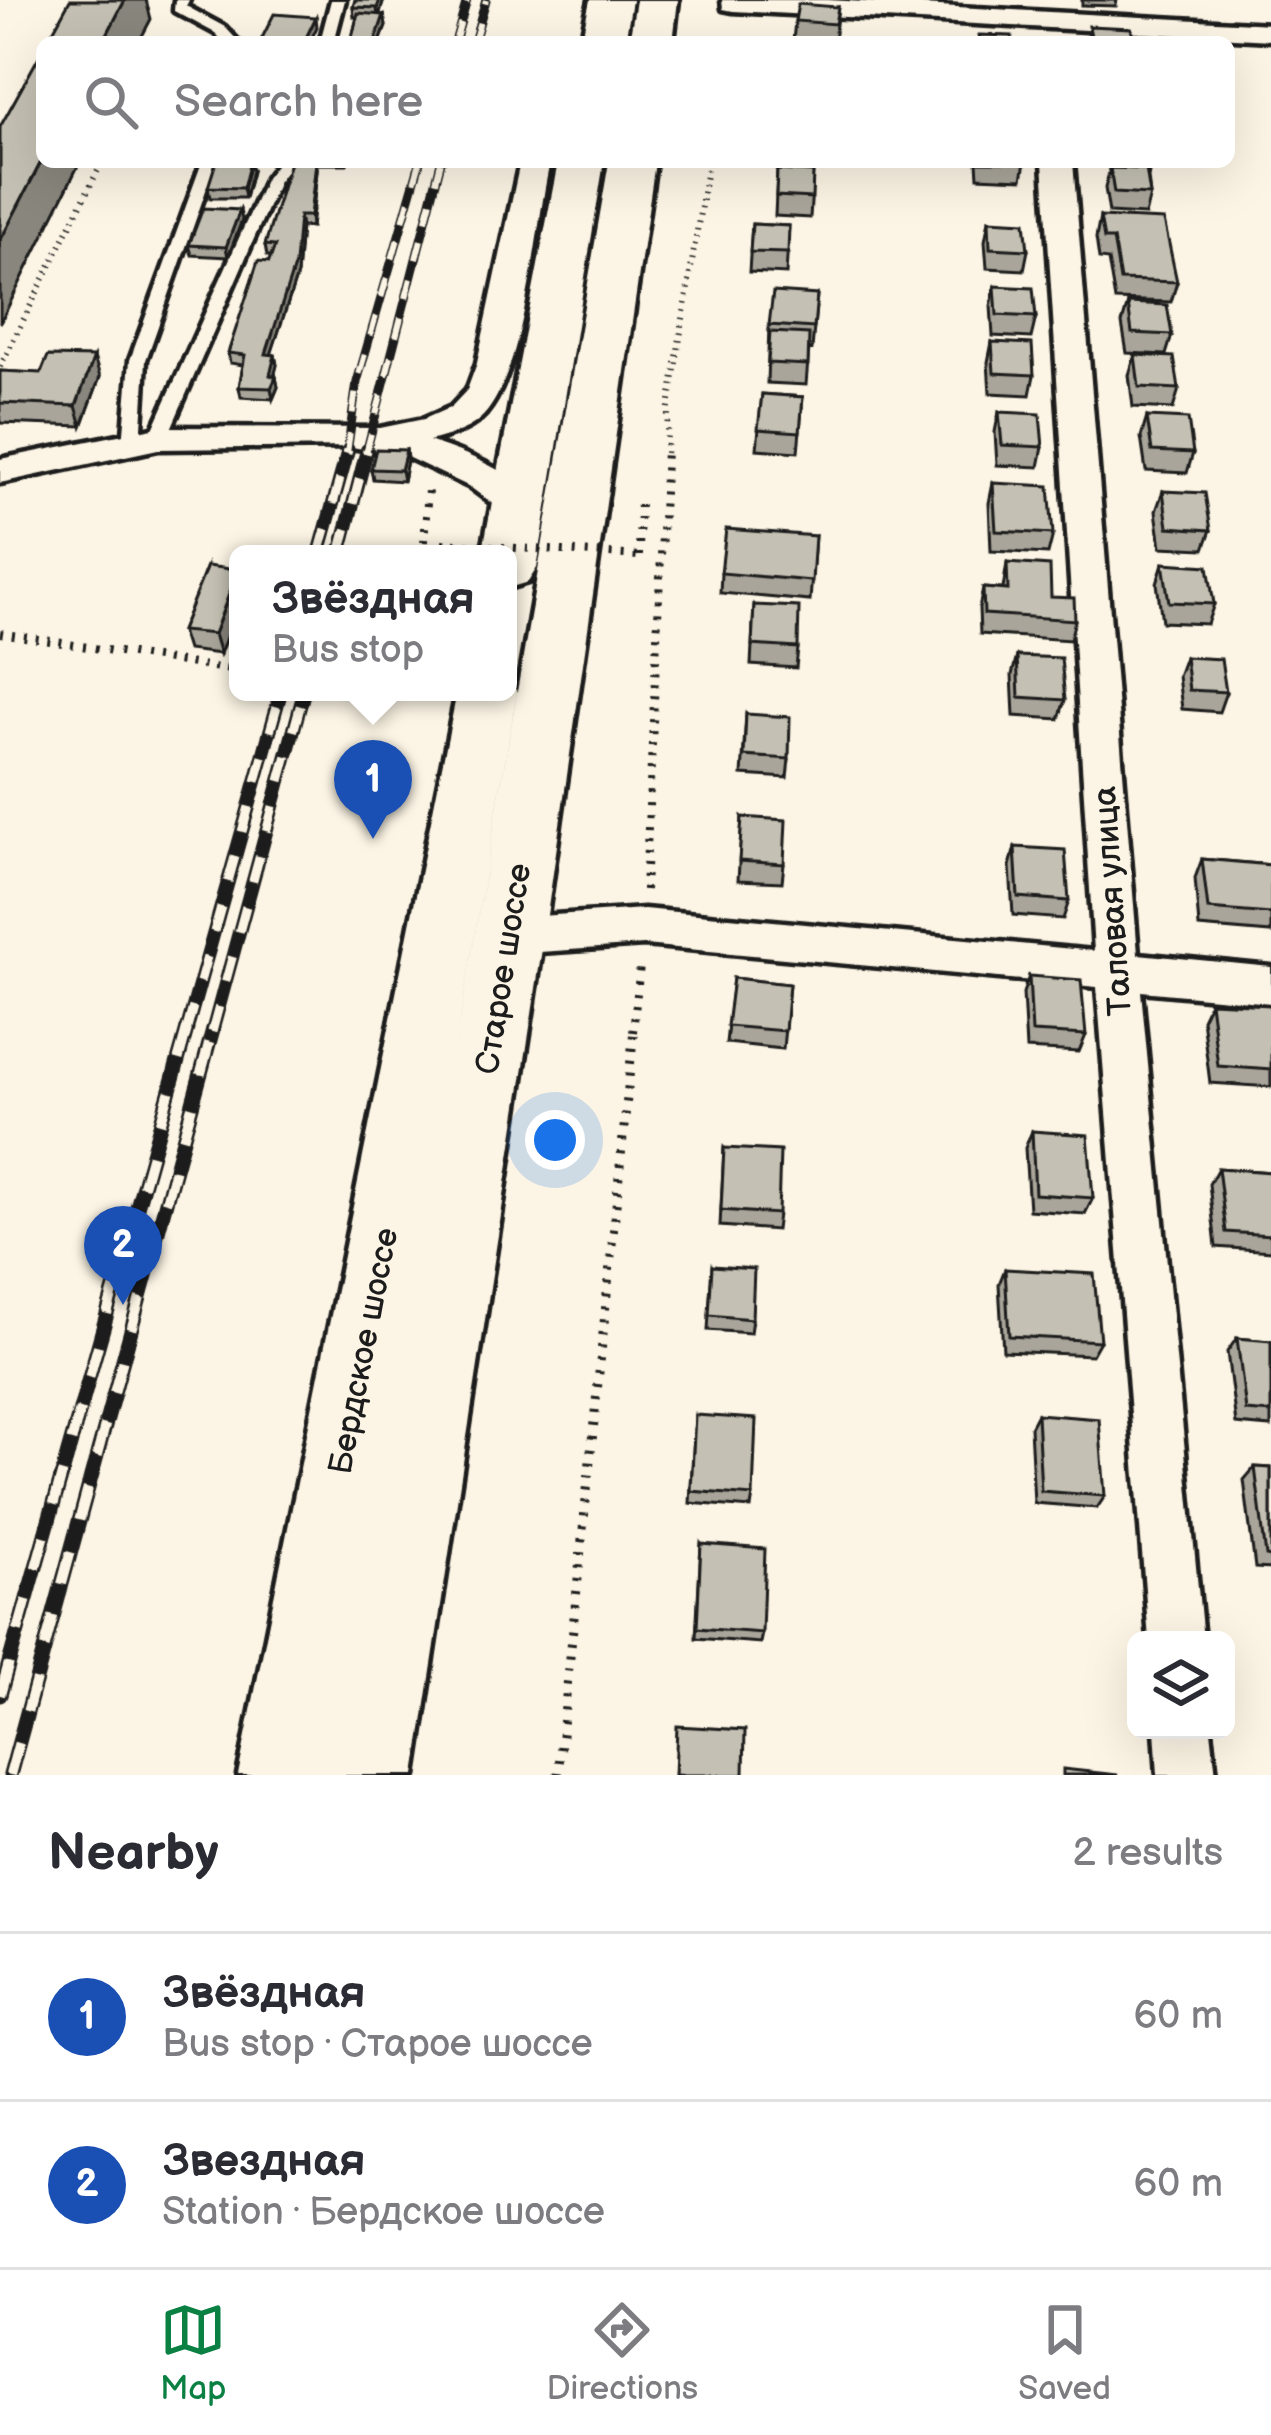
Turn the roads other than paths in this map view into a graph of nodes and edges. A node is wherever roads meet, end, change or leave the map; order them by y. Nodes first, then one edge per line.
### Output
1 (182, 0) edge
2 (338, 0) edge
3 (611, 0) edge
4 (657, 0) edge
5 (733, 3) dead end
6 (1047, 20) edge
7 (1271, 32) edge
8 (226, 36) edge
9 (329, 36) edge
10 (604, 36) edge
11 (652, 36) edge
12 (206, 168) edge
13 (281, 168) edge
14 (534, 168) edge
15 (580, 168) edge
16 (631, 168) edge
17 (1058, 168) edge
18 (382, 439) junction
19 (145, 442) junction
20 (0, 471) edge
21 (519, 505) junction
22 (512, 545) edge
23 (487, 701) edge
24 (478, 932) junction
25 (1118, 969) junction
26 (1271, 985) edge
27 (1174, 1631) edge
28 (1184, 1739) edge
29 (283, 1775) edge
30 (370, 1775) edge
31 (1187, 1775) edge

1 - 8 lane
2 - 9 lane
3 - 10 highway
4 - 11 highway
5 - 6 street
6 - 7 street
12 - 19 lane
13 - 19 lane
14 - 18 street
15 - 21 highway
16 - 24 highway, Старое шоссе
17 - 25 street, Таловая улица
18 - 19 street
18 - 21 street
19 - 20 street
21 - 22 highway
23 - 24 highway, Старое шоссе
24 - 25 street
24 - 29 highway, Бердское шоссе
24 - 30 highway, Старое шоссе
25 - 26 street
25 - 27 street, Таловая улица
28 - 31 street

